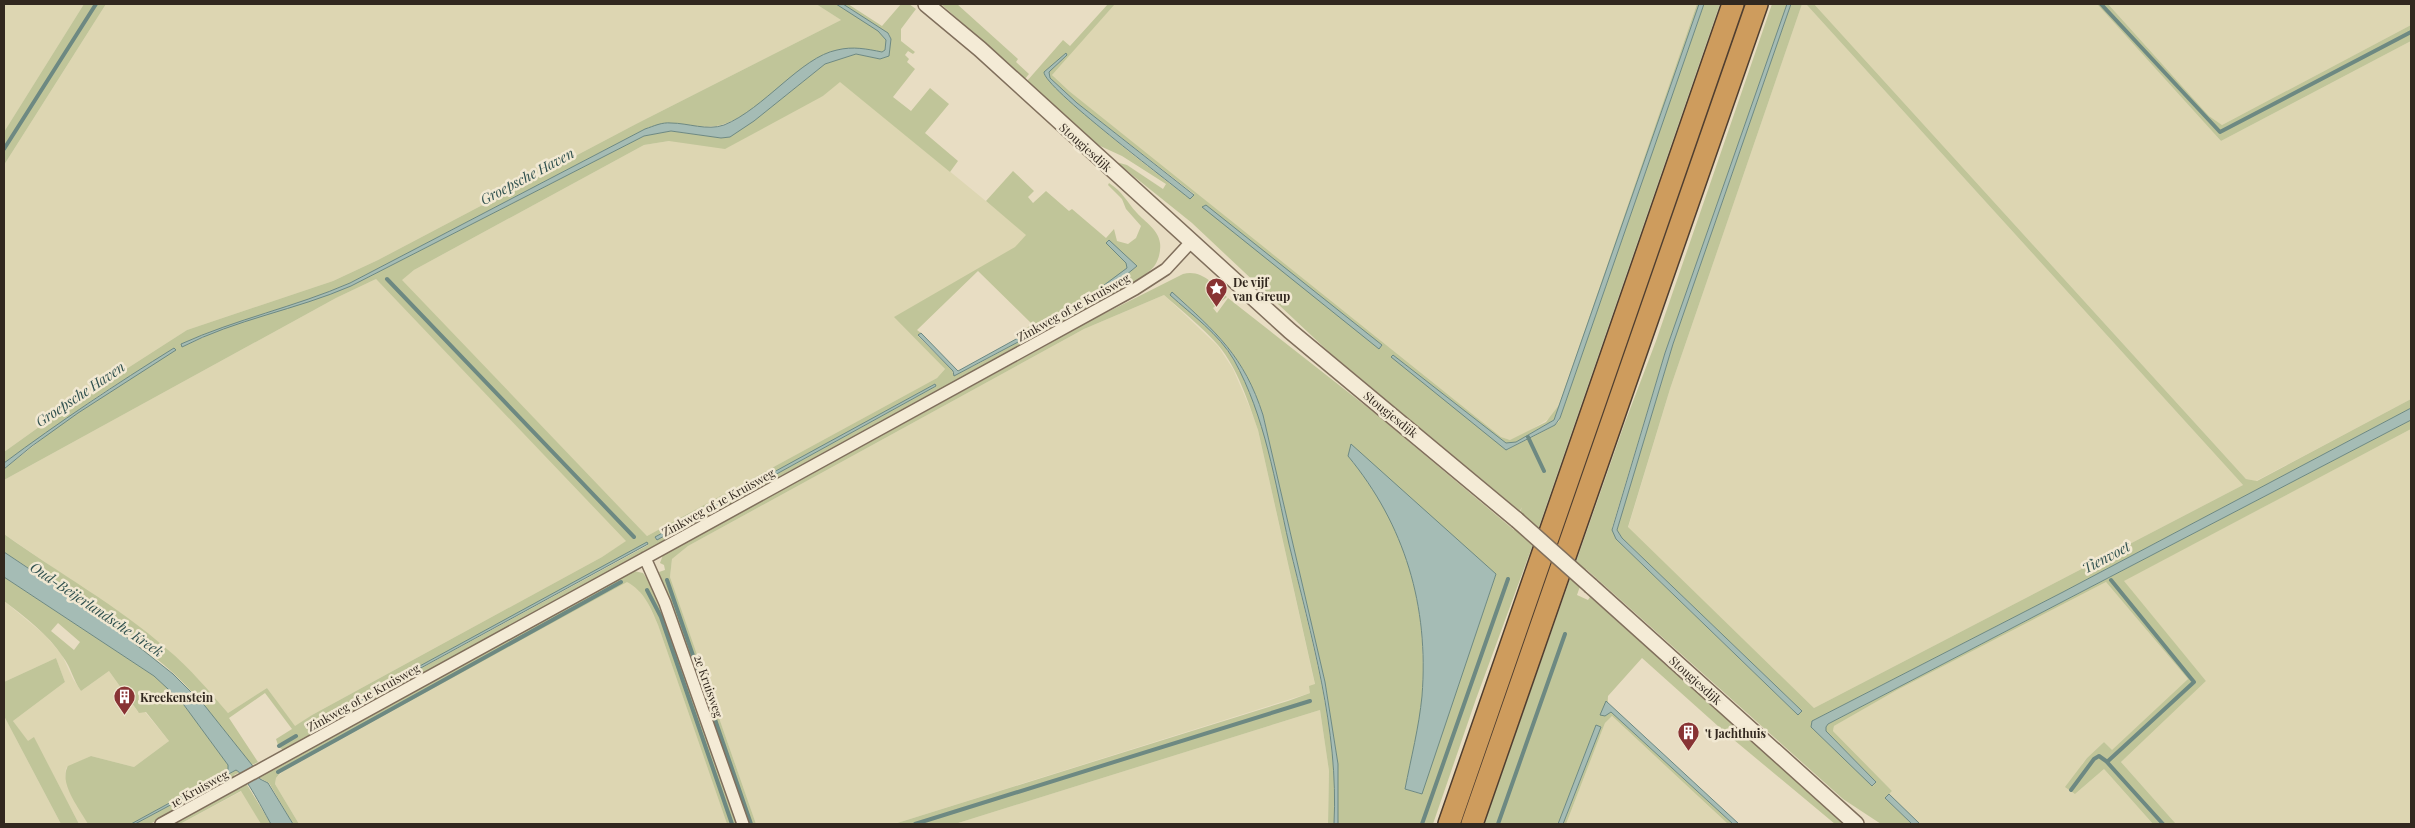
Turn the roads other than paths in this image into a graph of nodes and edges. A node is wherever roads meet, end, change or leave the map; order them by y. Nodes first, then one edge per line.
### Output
1 (926, 4) edge
2 (1733, 4) edge
3 (1757, 4) edge
4 (1192, 242) junction
5 (645, 558) junction
6 (250, 776) joint
7 (161, 824) edge
8 (743, 824) edge
9 (1448, 824) edge
10 (1472, 824) edge
11 (1856, 824) edge

1 - 4 street, Stougjesdijk
2 - 9 highway
3 - 10 highway
4 - 5 street, Zinkweg of 1e Kruisweg
4 - 11 street, Stougjesdijk, bridge
5 - 6 street, Zinkweg of 1e Kruisweg
5 - 8 street, 2e Kruisweg
6 - 7 street, 1e Kruisweg

